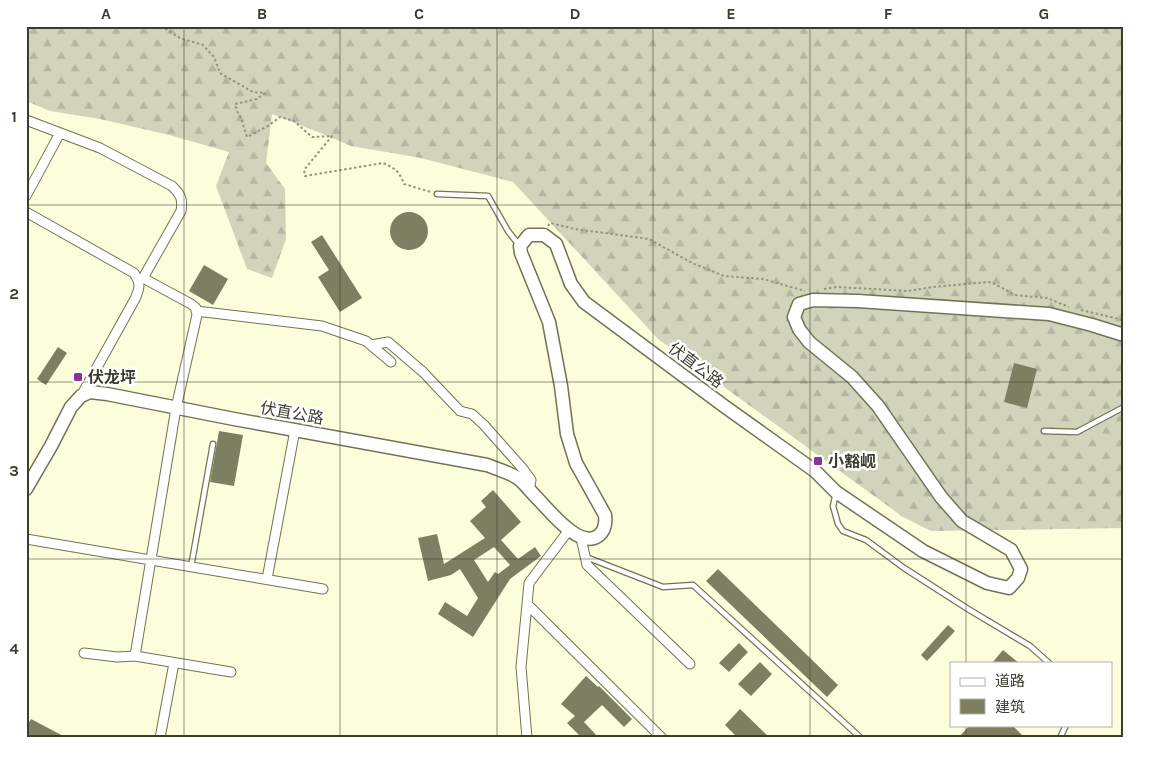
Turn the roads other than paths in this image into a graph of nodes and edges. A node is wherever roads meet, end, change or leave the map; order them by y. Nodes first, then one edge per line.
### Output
1 (26, 120) edge
2 (60, 133) junction
3 (437, 194) road end
4 (26, 196) edge
5 (26, 212) edge
6 (520, 246) junction
7 (141, 279) junction
8 (196, 311) junction
9 (1124, 335) edge
10 (371, 345) junction
11 (391, 362) dead end
12 (81, 396) junction
13 (1124, 407) edge
14 (176, 408) junction
15 (295, 430) junction
16 (1044, 431) dead end
17 (213, 444) dead end
18 (26, 489) edge
19 (529, 490) junction
20 (836, 492) junction
21 (568, 530) junction
22 (581, 538) junction
23 (26, 539) edge
24 (586, 557) junction
25 (151, 560) junction
26 (191, 566) junction
27 (267, 579) junction
28 (323, 589) dead end
29 (527, 604) junction
30 (84, 653) dead end
31 (135, 656) junction
32 (1047, 662) edge
33 (174, 663) junction
34 (690, 664) dead end
35 (231, 672) dead end
36 (1066, 726) edge
37 (160, 738) edge
38 (527, 738) edge
39 (662, 738) edge
40 (861, 738) edge
41 (1062, 738) edge

1 - 2 street
2 - 4 street
2 - 7 street
3 - 6 lane
5 - 7 street
6 - 20 main road, 伏直公路
6 - 22 main road
7 - 8 street
7 - 12 street
8 - 10 street
8 - 14 street
9 - 20 main road, 伏直公路
10 - 11 street
10 - 19 street
12 - 14 main road, 伏直公路
12 - 18 main road
13 - 16 lane
14 - 15 main road, 伏直公路
14 - 25 street
15 - 19 main road, 伏直公路
15 - 27 street
17 - 26 lane
19 - 21 main road, 伏直公路
20 - 32 lane
21 - 22 main road, 伏直公路
21 - 29 street
22 - 24 street
23 - 25 street
24 - 34 street
24 - 40 lane
25 - 26 street
25 - 31 street
26 - 27 street
27 - 28 street
29 - 38 street
29 - 39 street
30 - 31 street
31 - 33 street
33 - 35 street
33 - 37 street
36 - 41 lane

